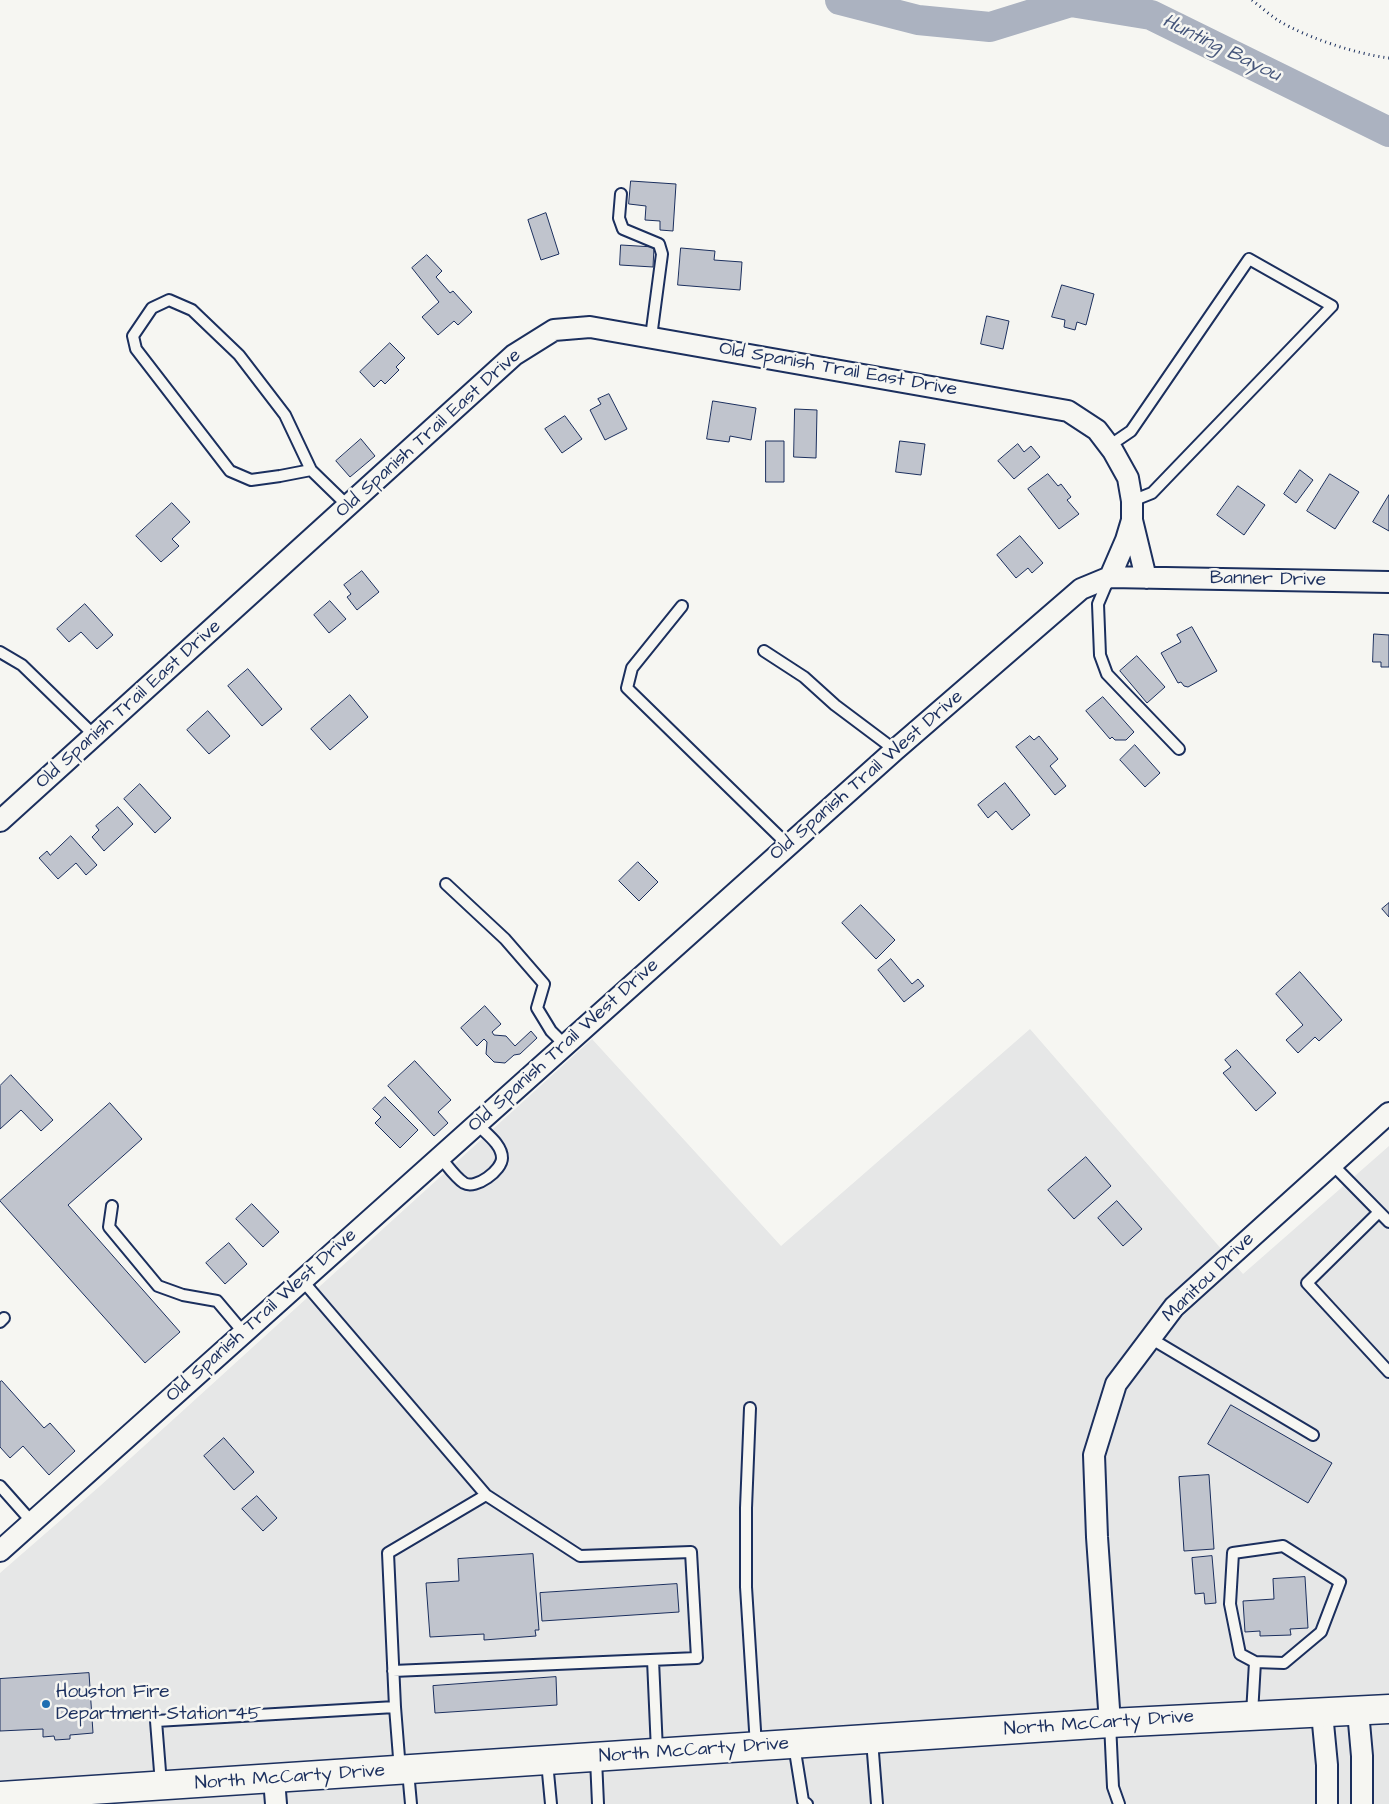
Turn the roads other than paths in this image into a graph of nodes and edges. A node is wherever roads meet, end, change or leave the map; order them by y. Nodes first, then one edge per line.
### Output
1 (621, 194) dead end
2 (651, 337) junction
3 (1109, 446) junction
4 (311, 470) junction
5 (348, 506) junction
6 (1132, 510) junction
7 (1110, 577) junction
8 (1146, 578) junction
9 (1389, 582) edge
10 (682, 606) dead end
11 (764, 651) dead end
12 (0, 652) edge
13 (95, 736) junction
14 (1179, 749) dead end
15 (895, 750) junction
16 (0, 821) edge
17 (788, 845) junction
18 (446, 884) dead end
19 (565, 1045) junction
20 (1389, 1113) edge
21 (477, 1124) junction
22 (440, 1157) junction
23 (1332, 1164) junction
24 (112, 1206) dead end
25 (1379, 1212) junction
26 (1389, 1222) edge
27 (302, 1280) junction
28 (244, 1333) junction
29 (1150, 1338) junction
30 (1389, 1372) edge
31 (750, 1408) dead end
32 (1313, 1435) dead end
33 (0, 1486) edge
34 (486, 1495) junction
35 (32, 1522) junction
36 (0, 1551) edge
37 (653, 1660) junction
38 (1255, 1662) junction
39 (393, 1672) junction
40 (395, 1707) junction
41 (1389, 1709) edge
42 (1358, 1711) junction
43 (1322, 1713) junction
44 (1252, 1716) junction
45 (1110, 1723) junction
46 (872, 1739) junction
47 (794, 1744) junction
48 (756, 1747) junction
49 (657, 1753) junction
50 (596, 1758) junction
51 (547, 1761) junction
52 (404, 1770) junction
53 (161, 1786) junction
54 (275, 1792) edge
55 (0, 1796) edge
56 (411, 1804) edge
57 (551, 1804) edge
58 (598, 1804) edge
59 (807, 1804) edge
60 (877, 1804) edge
61 (1119, 1804) edge
62 (1327, 1804) edge
63 (1362, 1804) edge

1 - 2 lane
2 - 3 street, Old Spanish Trail East Drive
2 - 5 street, Old Spanish Trail East Drive
3 - 6 street, Old Spanish Trail East Drive
3 - 6 lane
4 - 4 lane
4 - 5 lane
5 - 13 street, Old Spanish Trail East Drive
6 - 7 street
6 - 8 street, Old Spanish Trail East Drive
7 - 8 street, Old Spanish Trail West Drive
7 - 14 lane
7 - 15 street, Old Spanish Trail West Drive
8 - 9 street, Banner Drive
10 - 17 lane
11 - 15 lane
12 - 13 lane
13 - 16 street, Old Spanish Trail East Drive
15 - 17 street, Old Spanish Trail West Drive
17 - 19 street, Old Spanish Trail West Drive
18 - 19 lane
19 - 21 street, Old Spanish Trail West Drive
20 - 23 street, Manitou Drive
21 - 22 street, Old Spanish Trail West Drive
21 - 22 lane
22 - 27 street, Old Spanish Trail West Drive
23 - 25 lane
23 - 29 street, Manitou Drive
24 - 28 lane
25 - 26 lane
25 - 30 lane
27 - 28 street, Old Spanish Trail West Drive
27 - 34 lane
28 - 35 street, Old Spanish Trail West Drive
29 - 32 lane
29 - 45 street, Manitou Drive
31 - 48 lane
33 - 35 lane
34 - 37 lane
34 - 39 lane
35 - 36 street, Old Spanish Trail West Drive
37 - 39 lane
37 - 49 lane
38 - 38 lane
38 - 44 lane
39 - 40 lane
40 - 52 lane
40 - 53 lane
41 - 42 main road, North McCarty Drive
42 - 43 main road, North McCarty Drive
42 - 63 street
43 - 44 main road, North McCarty Drive
43 - 62 street
44 - 45 main road, North McCarty Drive
45 - 46 main road, North McCarty Drive
45 - 61 lane
46 - 47 main road, North McCarty Drive
46 - 60 lane
47 - 48 main road, North McCarty Drive
47 - 59 lane
48 - 49 main road, North McCarty Drive
49 - 50 main road, North McCarty Drive
50 - 51 main road, North McCarty Drive
50 - 58 lane
51 - 52 main road, North McCarty Drive
51 - 57 lane
52 - 54 main road, North McCarty Drive
52 - 56 lane
53 - 54 main road, North McCarty Drive
53 - 55 main road, North McCarty Drive

